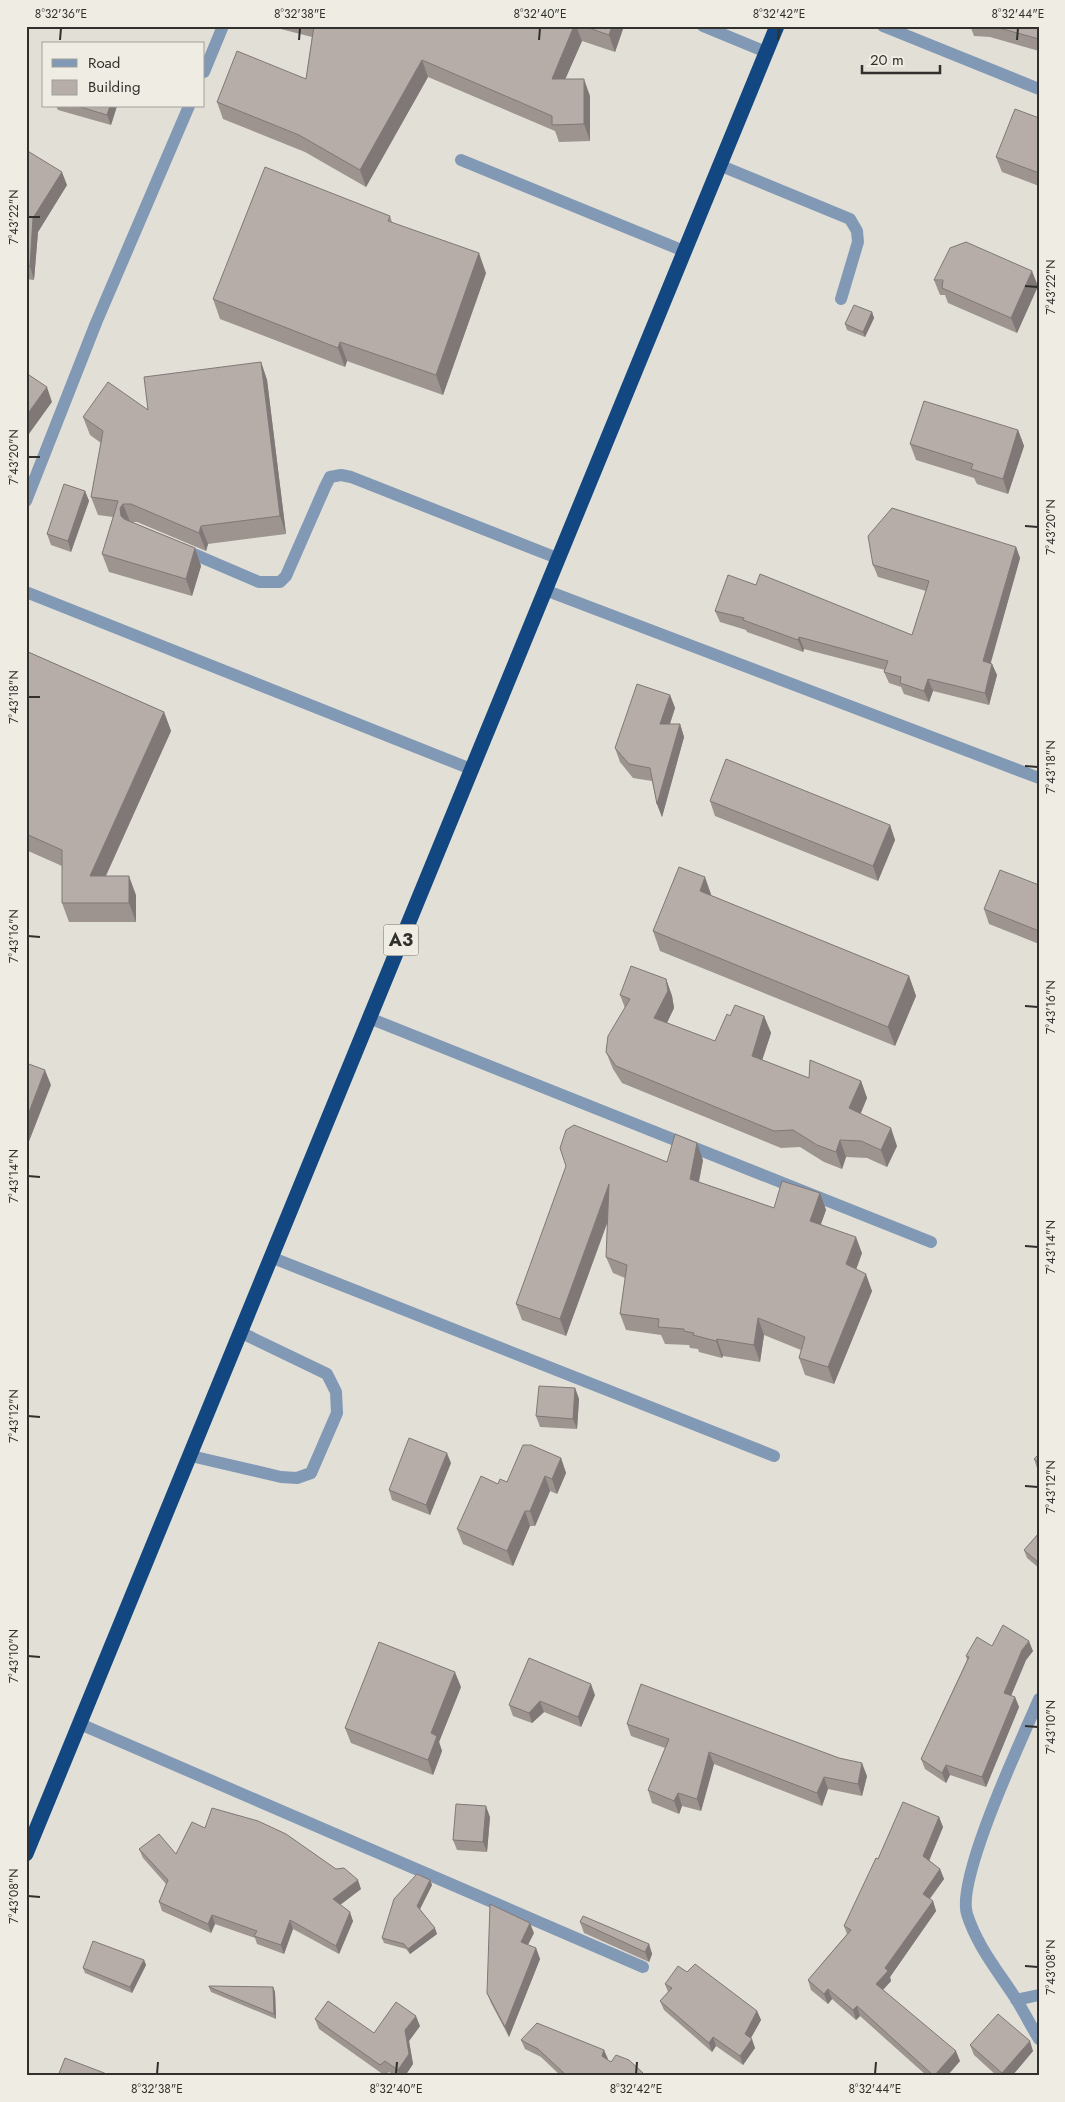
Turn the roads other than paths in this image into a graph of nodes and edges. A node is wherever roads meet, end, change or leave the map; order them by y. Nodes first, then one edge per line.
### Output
1 (223, 26) edge
2 (703, 26) edge
3 (777, 26) edge
4 (883, 26) edge
5 (766, 52) junction
6 (205, 70) edge
7 (1039, 89) edge
8 (188, 108) edge
9 (461, 160) dead end
10 (719, 165) junction
11 (684, 251) junction
12 (841, 299) dead end
13 (26, 500) edge
14 (170, 544) edge
15 (558, 558) junction
16 (544, 590) junction
17 (26, 592) edge
18 (471, 769) junction
19 (1039, 778) edge
20 (369, 1018) junction
21 (931, 1242) dead end
22 (273, 1258) junction
23 (242, 1333) junction
24 (191, 1456) junction
25 (774, 1456) dead end
26 (1039, 1699) edge
27 (80, 1724) junction
28 (26, 1854) edge
29 (643, 1967) dead end
30 (1039, 1995) edge
31 (1016, 2000) junction
32 (1039, 2039) edge

1 - 6 street
2 - 5 street
3 - 5 highway, A3
4 - 7 street
5 - 10 highway, A3
8 - 13 street
9 - 11 street
10 - 11 highway, A3
10 - 12 street
11 - 15 highway, A3
14 - 15 street
15 - 16 highway, A3
16 - 18 highway, A3
16 - 19 street
17 - 18 street
18 - 20 highway, A3
20 - 21 street
20 - 22 highway, A3
22 - 23 highway, A3
22 - 25 street
23 - 24 highway, A3
23 - 24 street
24 - 27 highway, A3
26 - 31 street
27 - 28 highway, A3
27 - 29 street
30 - 31 street
31 - 32 street

